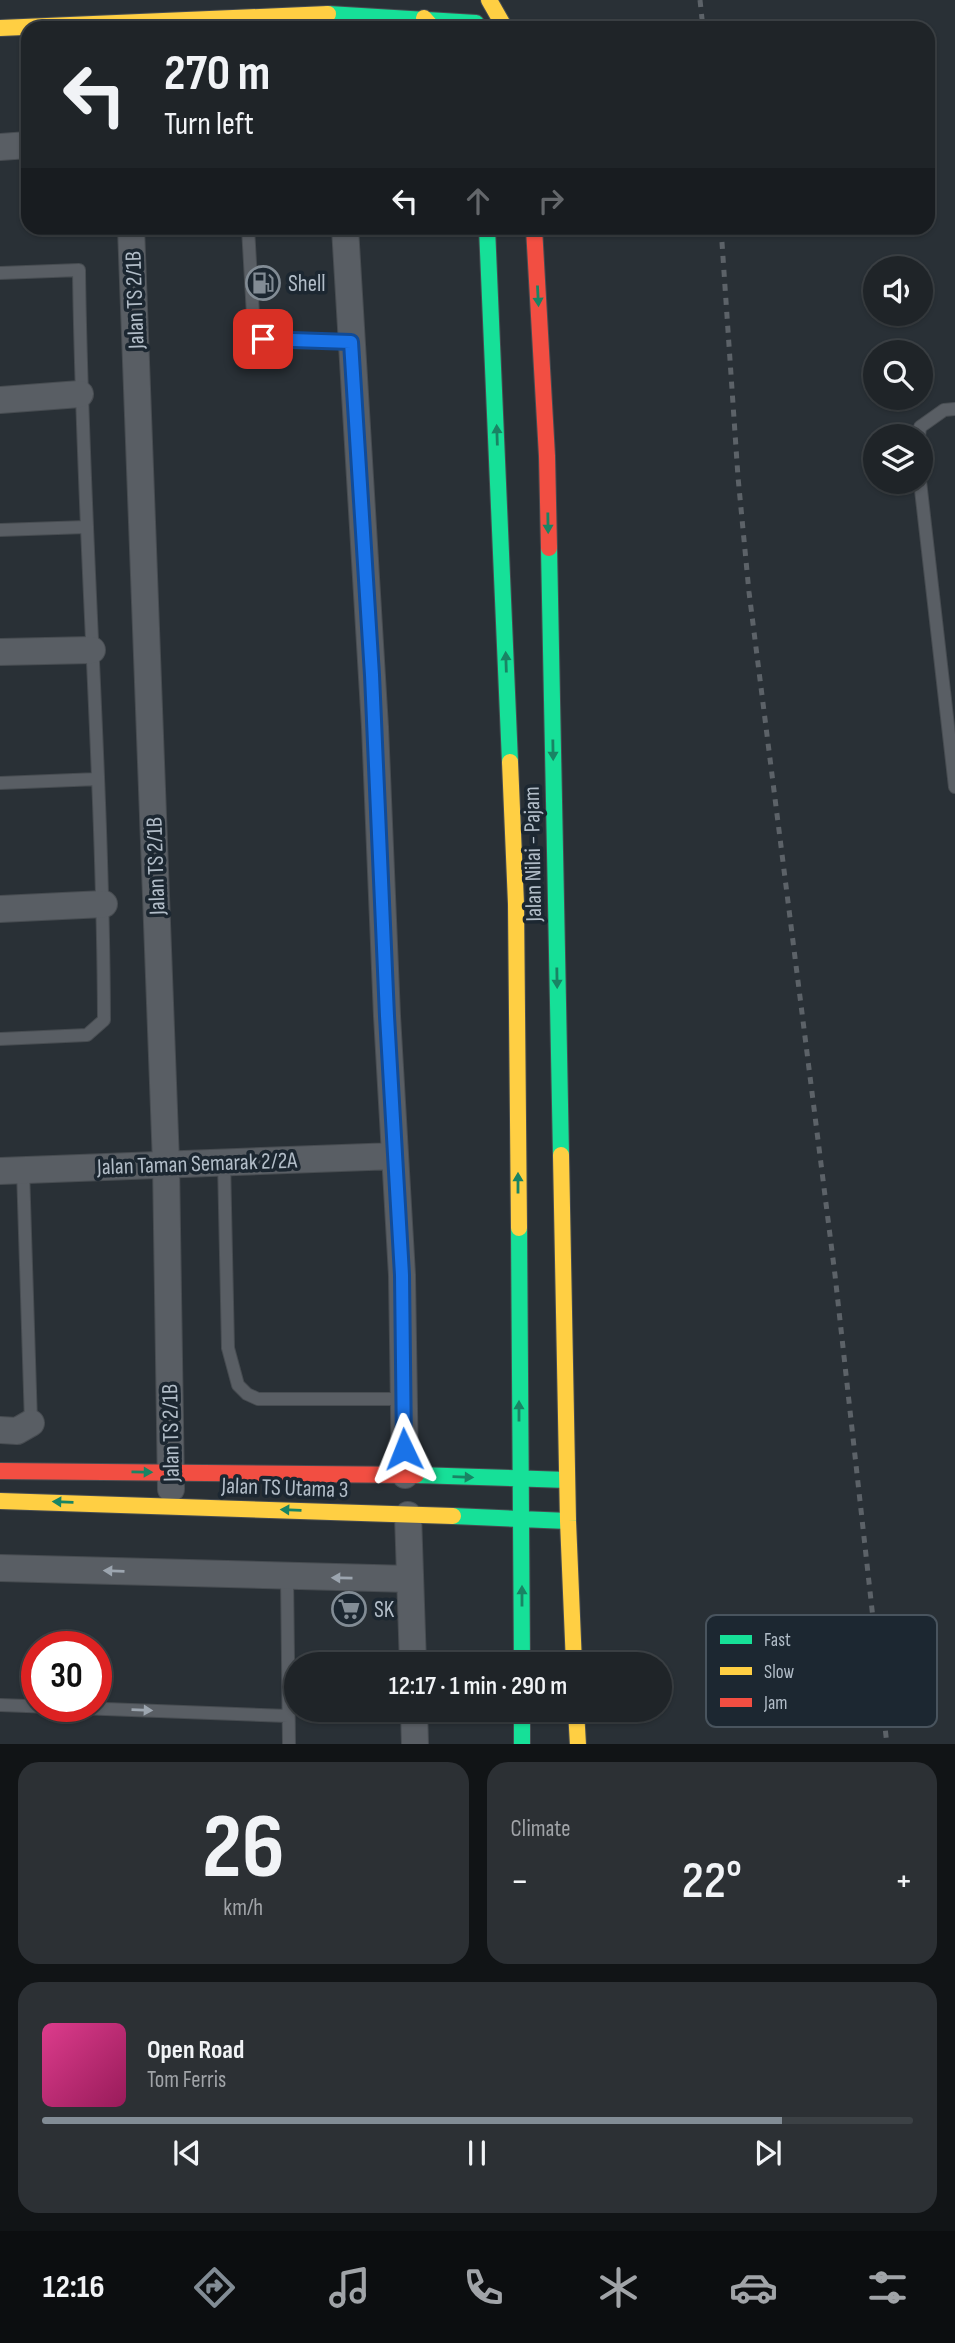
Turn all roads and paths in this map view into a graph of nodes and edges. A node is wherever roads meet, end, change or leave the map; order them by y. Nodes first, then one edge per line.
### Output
1 (474, 0) edge
2 (493, 1) edge
3 (477, 21) edge
4 (480, 21) edge
5 (502, 21) edge
6 (0, 28) edge
7 (21, 28) edge
8 (21, 145) edge
9 (0, 146) edge
10 (131, 235) edge
11 (248, 235) edge
12 (345, 235) edge
13 (487, 235) edge
14 (534, 235) edge
15 (0, 274) edge
16 (351, 342) junction
17 (80, 394) junction
18 (0, 400) edge
19 (955, 409) edge
20 (924, 424) edge
21 (921, 494) edge
22 (86, 527) junction
23 (0, 530) edge
24 (92, 650) junction
25 (0, 652) edge
26 (98, 779) junction
27 (0, 783) edge
28 (955, 787) edge
29 (103, 904) junction
30 (0, 909) edge
31 (0, 1039) edge
32 (395, 1156) junction
33 (224, 1161) junction
34 (166, 1163) junction
35 (12, 1170) edge
36 (402, 1399) junction
37 (31, 1423) joint
38 (0, 1430) edge
39 (0, 1471) edge
40 (170, 1472) junction
41 (405, 1475) junction
42 (520, 1479) junction
43 (567, 1480) junction
44 (0, 1500) edge
45 (171, 1505) junction
46 (408, 1515) junction
47 (521, 1518) junction
48 (568, 1521) junction
49 (0, 1568) edge
50 (287, 1576) junction
51 (410, 1579) junction
52 (288, 1652) edge
53 (413, 1652) edge
54 (522, 1652) edge
55 (573, 1652) edge
56 (0, 1705) edge
57 (284, 1716) edge
58 (288, 1722) edge
59 (414, 1722) edge
60 (522, 1722) edge
61 (577, 1722) edge
62 (289, 1744) edge
63 (415, 1744) edge
64 (522, 1744) edge
65 (578, 1744) edge

1 - 3 main road
2 - 4 main road
2 - 5 main road
6 - 7 main road
8 - 9 street
10 - 34 street, Jalan TS 2/1B
11 - 16 lane
12 - 16 street
42 -> 13 main road, Jalan Nilai - Pajam
14 -> 43 main road, Jalan Nilai - Pajam
15 - 17 lane
16 - 32 street
17 - 18 street
17 - 22 lane
19 - 20 lane
21 - 28 lane
22 - 23 lane
22 - 24 lane
24 - 25 street
24 - 26 lane
26 - 27 lane
26 - 29 lane
29 - 30 street
29 - 31 lane
32 - 33 street, Jalan Taman Semarak 2/2A
32 - 36 street
33 - 34 street, Jalan Taman Semarak 2/2A
33 - 36 lane
34 - 35 street, Jalan Taman Semarak 2/2A
34 - 40 street, Jalan TS 2/1B
35 - 37 lane
36 - 41 street
37 - 38 street
39 -> 40 main road, Jalan TS Utama 3
40 - 41 main road, Jalan TS Utama 3
40 - 45 street, Jalan TS 2/1B
41 -> 42 main road, Jalan TS Utama 3
42 - 43 main road, Jalan TS Utama 3
42 - 47 main road, Jalan Nilai - Pajam
43 - 48 main road, Jalan Nilai - Pajam
45 -> 44 main road, Jalan TS Utama 3
46 -> 45 main road, Jalan TS Utama 3
46 - 47 main road, Jalan TS Utama 3
46 - 51 street
47 - 48 main road, Jalan TS Utama 3
54 -> 47 main road
48 - 55 main road
50 -> 49 street
51 -> 50 street
50 - 52 lane
51 - 53 street
56 -> 57 lane
58 - 62 lane
59 - 63 street
60 - 64 main road
61 - 65 main road

